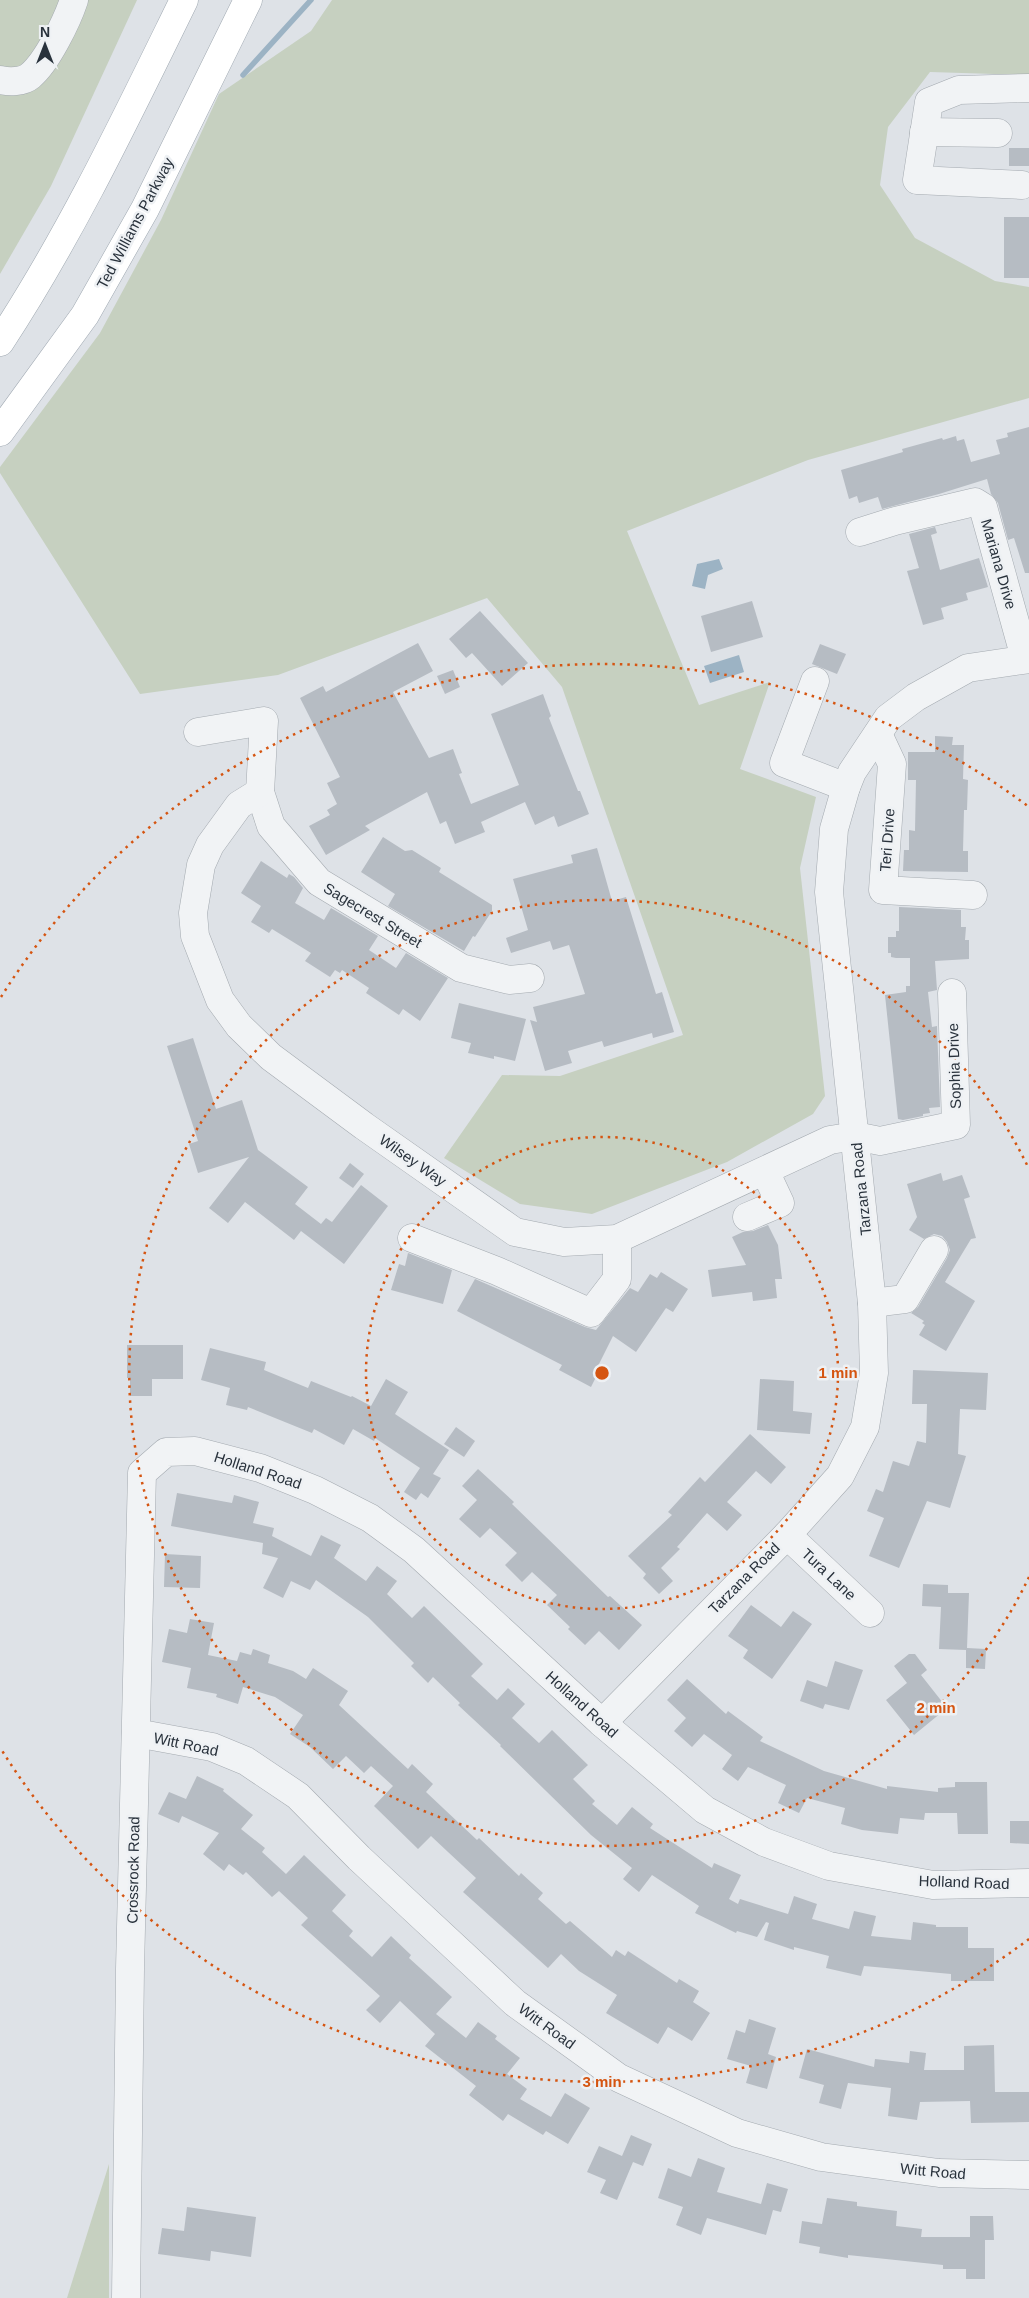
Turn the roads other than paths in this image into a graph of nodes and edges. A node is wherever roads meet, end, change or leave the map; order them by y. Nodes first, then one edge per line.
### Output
1 (74, 0) edge
2 (184, 0) edge
3 (248, 0) edge
4 (0, 80) edge
5 (1029, 88) edge
6 (924, 132) junction
7 (998, 133) dead end
8 (1022, 185) dead end
9 (0, 342) edge
10 (0, 432) edge
11 (860, 532) dead end
12 (1027, 659) edge
13 (815, 681) dead end
14 (198, 732) dead end
15 (878, 734) junction
16 (846, 787) junction
17 (260, 792) junction
18 (973, 895) dead end
19 (530, 978) dead end
20 (952, 993) dead end
21 (855, 1136) junction
22 (766, 1171) junction
23 (747, 1218) dead end
24 (412, 1238) dead end
25 (617, 1239) junction
26 (934, 1250) dead end
27 (872, 1303) junction
28 (166, 1452) joint
29 (787, 1535) junction
30 (870, 1613) dead end
31 (602, 1723) junction
32 (136, 1733) junction
33 (1029, 1884) edge
34 (1029, 2175) edge
35 (126, 2298) edge

1 - 4 street
2 - 9 main road
3 - 10 main road, Ted Williams Parkway
5 - 6 street
6 - 7 street
6 - 8 street
11 - 12 street, Mariana Drive
12 - 15 street, Tarzana Road
13 - 16 street
14 - 17 street
15 - 16 street, Tarzana Road
15 - 18 street, Teri Drive
16 - 21 street, Tarzana Road
17 - 19 street, Sagecrest Street
17 - 25 street, Wilsey Way
20 - 21 street, Sophia Drive
21 - 22 street, Wilsey Way
21 - 27 street, Tarzana Road
22 - 23 street
22 - 25 street, Wilsey Way
24 - 25 street
26 - 27 street
27 - 29 street, Tarzana Road
28 - 31 street, Holland Road
28 - 32 street, Crossrock Road
29 - 30 street, Tura Lane
29 - 31 street, Tarzana Road
31 - 33 street, Holland Road
32 - 34 street, Witt Road
32 - 35 street, Crossrock Road

